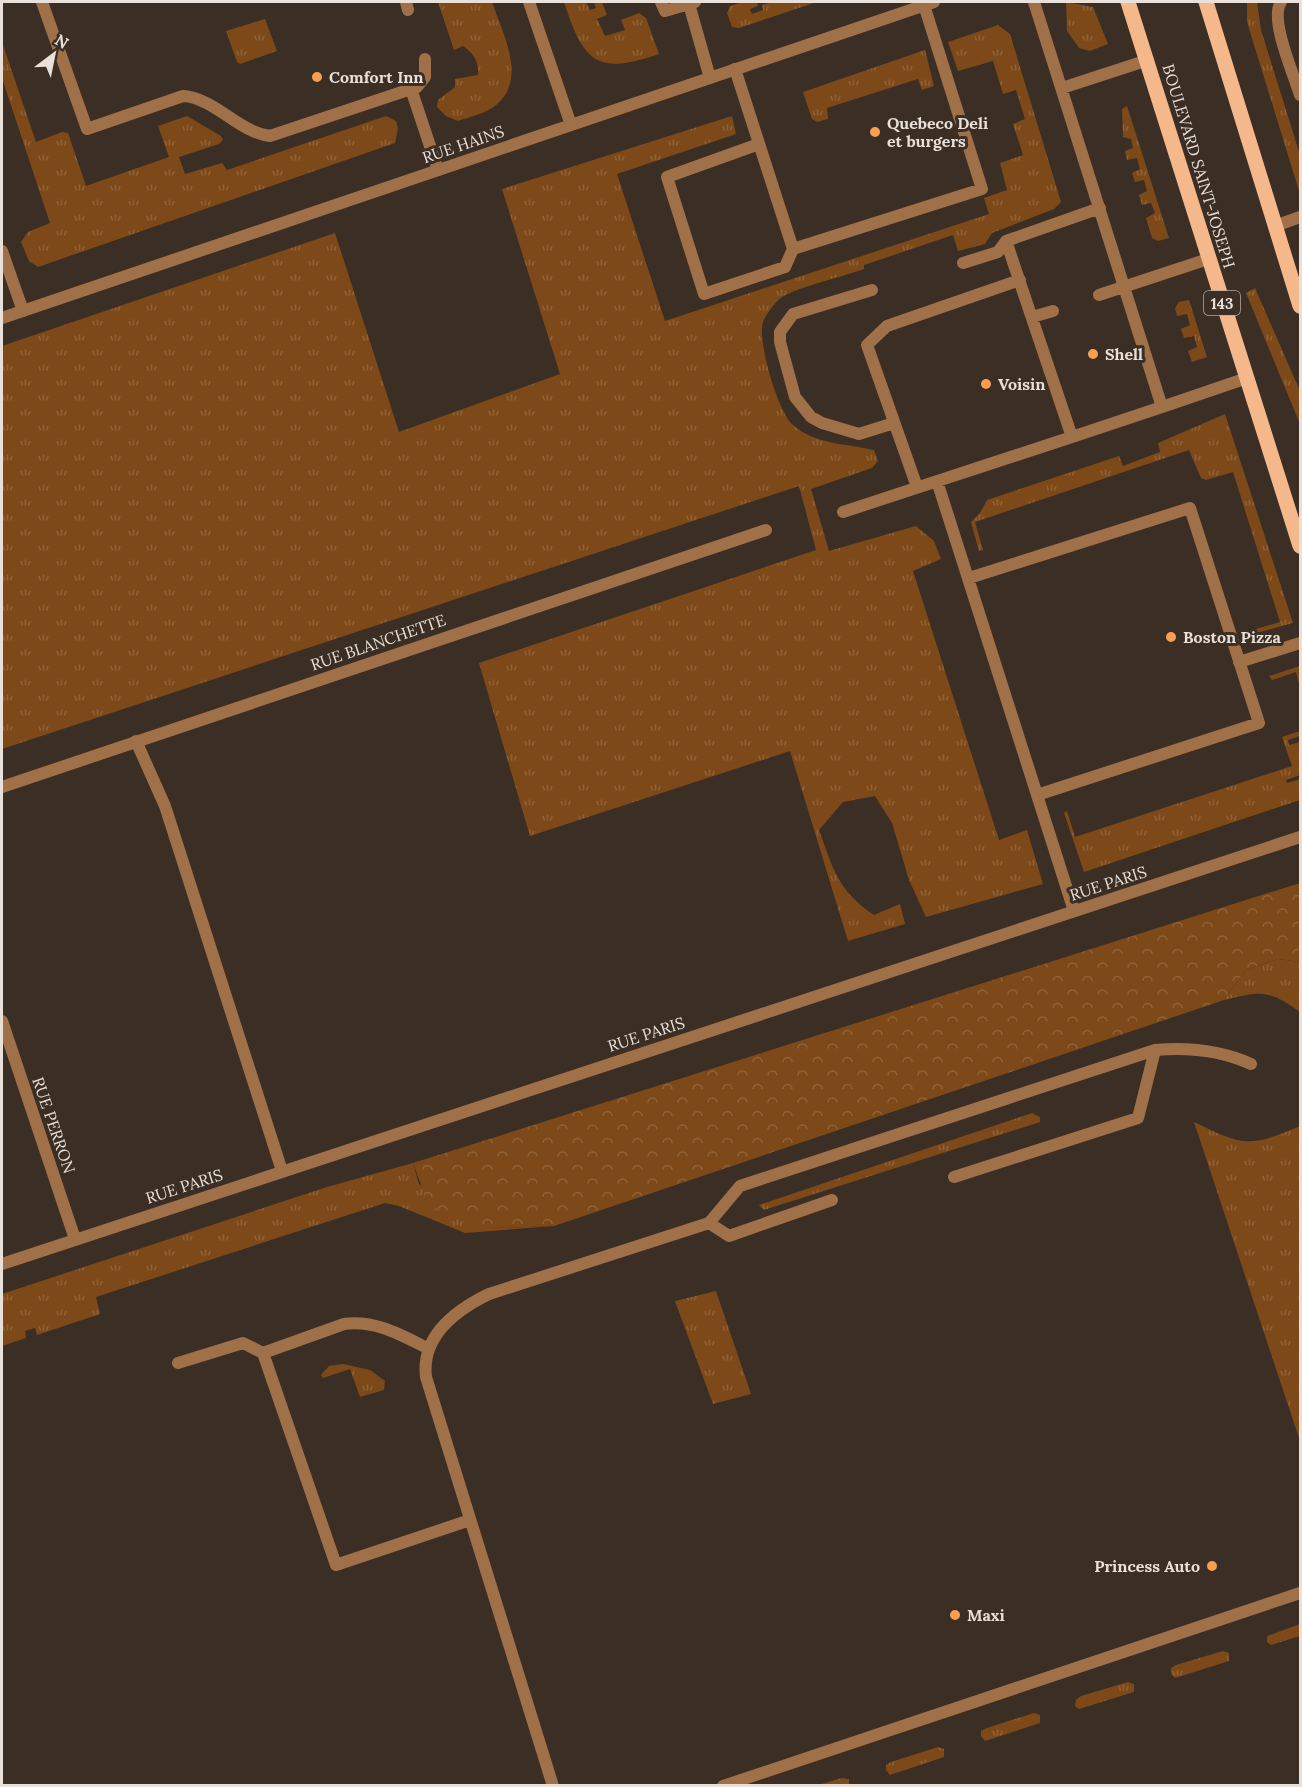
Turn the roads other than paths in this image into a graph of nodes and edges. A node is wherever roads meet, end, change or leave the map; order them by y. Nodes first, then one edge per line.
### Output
1 (42, 2) edge
2 (529, 2) edge
3 (661, 2) edge
4 (1034, 2) edge
5 (1128, 2) edge
6 (1206, 2) edge
7 (1281, 2) edge
8 (692, 3) edge
9 (929, 3) edge
10 (905, 6) edge
11 (425, 59) dead end
12 (1148, 60) junction
13 (735, 69) junction
14 (710, 78) junction
15 (1062, 88) junction
16 (411, 89) junction
17 (1300, 95) edge
18 (571, 125) junction
19 (759, 144) junction
20 (438, 170) junction
21 (1100, 208) junction
22 (1300, 217) edge
23 (1275, 226) junction
24 (1006, 241) junction
25 (793, 249) junction
26 (2, 251) edge
27 (1208, 259) junction
28 (963, 263) dead end
29 (1020, 280) junction
30 (1124, 286) junction
31 (872, 290) dead end
32 (1099, 295) dead end
33 (1300, 306) edge
34 (23, 311) junction
35 (1053, 311) dead end
36 (1032, 317) junction
37 (2, 318) edge
38 (1247, 378) junction
39 (1162, 407) junction
40 (894, 423) junction
41 (1072, 437) junction
42 (937, 481) junction
43 (917, 487) junction
44 (843, 512) dead end
45 (766, 530) dead end
46 (1300, 546) edge
47 (969, 579) junction
48 (1300, 643) edge
49 (1239, 662) junction
50 (136, 741) junction
51 (2, 787) edge
52 (1037, 795) junction
53 (1300, 837) edge
54 (1074, 911) junction
55 (2, 1021) edge
56 (1155, 1050) junction
57 (1251, 1064) dead end
58 (282, 1171) junction
59 (954, 1177) dead end
60 (832, 1200) dead end
61 (709, 1223) junction
62 (75, 1239) junction
63 (2, 1263) edge
64 (429, 1349) junction
65 (263, 1353) junction
66 (178, 1363) dead end
67 (470, 1520) junction
68 (1300, 1593) edge
69 (553, 1785) edge
70 (723, 1785) edge

1 - 16 street
2 - 18 street
3 - 8 street
4 - 15 street
5 - 12 main road, BOULEVARD SAINT-JOSEPH / 143
6 - 23 main road
7 - 17 street
8 - 14 street
9 - 10 street, RUE HAINS
9 - 25 street
10 - 13 street, RUE HAINS
11 - 16 street
12 - 15 street
12 - 27 main road, BOULEVARD SAINT-JOSEPH / 143
13 - 14 street, RUE HAINS
13 - 19 street
14 - 18 street, RUE HAINS
15 - 21 street
16 - 20 street
18 - 20 street, RUE HAINS
19 - 25 street
19 - 25 street
20 - 34 street, RUE HAINS
21 - 24 street
21 - 30 street
22 - 23 street
23 - 33 main road
24 - 28 street
24 - 29 street
26 - 34 street
27 - 30 street
27 - 38 main road, BOULEVARD SAINT-JOSEPH / 143
29 - 36 street
29 - 40 street
30 - 32 street
30 - 39 street
31 - 40 street
34 - 37 street, RUE HAINS
35 - 36 street
36 - 41 street
38 - 39 street
38 - 46 main road, BOULEVARD SAINT-JOSEPH / 143
39 - 41 street
40 - 43 street
41 - 42 street
42 - 43 street
42 - 47 street
43 - 44 street
45 - 50 street, RUE BLANCHETTE
47 - 49 street
47 - 52 street
48 - 49 street
49 - 52 street
50 - 51 street, RUE BLANCHETTE
50 - 58 street
52 - 54 street
53 - 54 street, RUE PARIS
54 - 58 street, RUE PARIS
55 - 62 street, RUE PERRON
56 - 57 street
56 - 59 street
56 - 61 street
58 - 62 street, RUE PARIS
60 - 61 street
61 - 64 street
62 - 63 street, RUE PARIS
64 - 65 street
64 - 67 street
65 - 66 street
65 - 67 street
67 - 69 street
68 - 70 street

